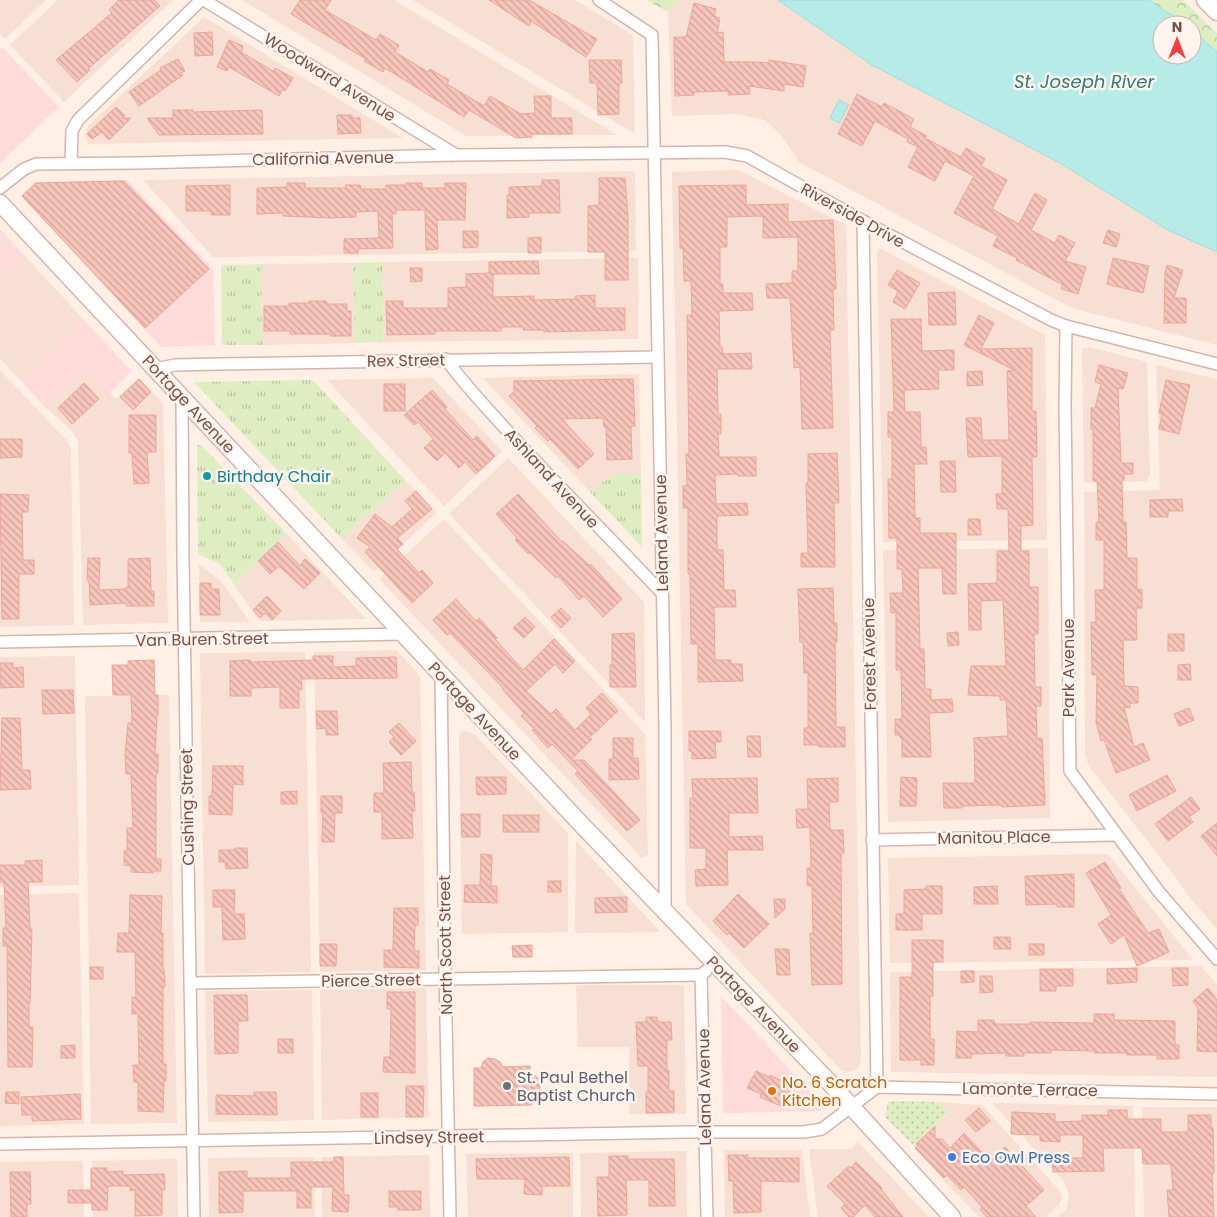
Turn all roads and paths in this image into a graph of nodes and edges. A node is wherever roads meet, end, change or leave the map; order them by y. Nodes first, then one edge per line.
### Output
1 (202, 0) edge
2 (599, 0) edge
3 (1204, 0) edge
4 (1217, 12) edge
5 (654, 153) junction
6 (456, 155) junction
7 (71, 163) junction
8 (0, 188) edge
9 (0, 203) edge
10 (863, 221) junction
11 (1066, 326) junction
12 (658, 357) junction
13 (446, 359) junction
14 (1217, 364) edge
15 (155, 369) junction
16 (182, 396) junction
17 (662, 593) junction
18 (404, 634) junction
19 (184, 638) junction
20 (0, 642) edge
21 (441, 673) junction
22 (1116, 835) junction
23 (872, 840) junction
24 (665, 913) junction
25 (1217, 959) edge
26 (715, 963) junction
27 (701, 975) junction
28 (445, 979) junction
29 (190, 983) junction
30 (877, 1087) junction
31 (1217, 1094) edge
32 (851, 1108) junction
33 (705, 1132) junction
34 (449, 1137) junction
35 (193, 1142) junction
36 (0, 1144) edge
37 (194, 1217) edge
38 (450, 1217) edge
39 (707, 1217) edge
40 (952, 1217) edge

1 - 6 street, Woodward Avenue
1 - 7 street
2 - 5 street
3 - 4 main road
5 - 6 street, California Avenue
5 - 10 street, Riverside Drive
5 - 12 street, Leland Avenue
6 - 7 street, California Avenue
7 - 8 street, California Avenue
9 - 15 main road, Portage Avenue
10 - 11 street, Riverside Drive
10 - 23 street, Forest Avenue
11 - 14 street, Riverside Drive
11 - 22 street, Park Avenue
12 - 13 street, Rex Street
12 - 17 street, Leland Avenue
13 - 15 street, Rex Street
13 - 17 street, Ashland Avenue
15 - 16 main road, Portage Avenue
16 - 18 main road, Portage Avenue
16 - 19 street, Cushing Street
17 - 24 street, Leland Avenue
18 - 19 street, Van Buren Street
18 - 21 main road, Portage Avenue
19 - 20 street, Van Buren Street
19 - 29 street, Cushing Street
21 - 24 main road, Portage Avenue
21 - 28 street, North Scott Street
22 - 23 street, Manitou Place
22 - 25 street, Park Avenue
23 - 30 street, Forest Avenue
24 - 26 main road, Portage Avenue
26 - 27 street
26 - 32 main road, Portage Avenue
27 - 28 street, Pierce Street
27 - 33 street, Leland Avenue
28 - 29 street, Pierce Street
28 - 34 street, North Scott Street
29 - 35 street, Cushing Street
30 - 31 street, Lamonte Terrace
30 - 32 street
32 - 33 street, Lindsey Street
32 - 40 main road, Portage Avenue
33 - 34 street, Lindsey Street
33 - 39 street, Leland Avenue
34 - 35 street, Lindsey Street
34 - 38 street, North Scott Street
35 - 36 street, Lindsey Street
35 - 37 street, Cushing Street

